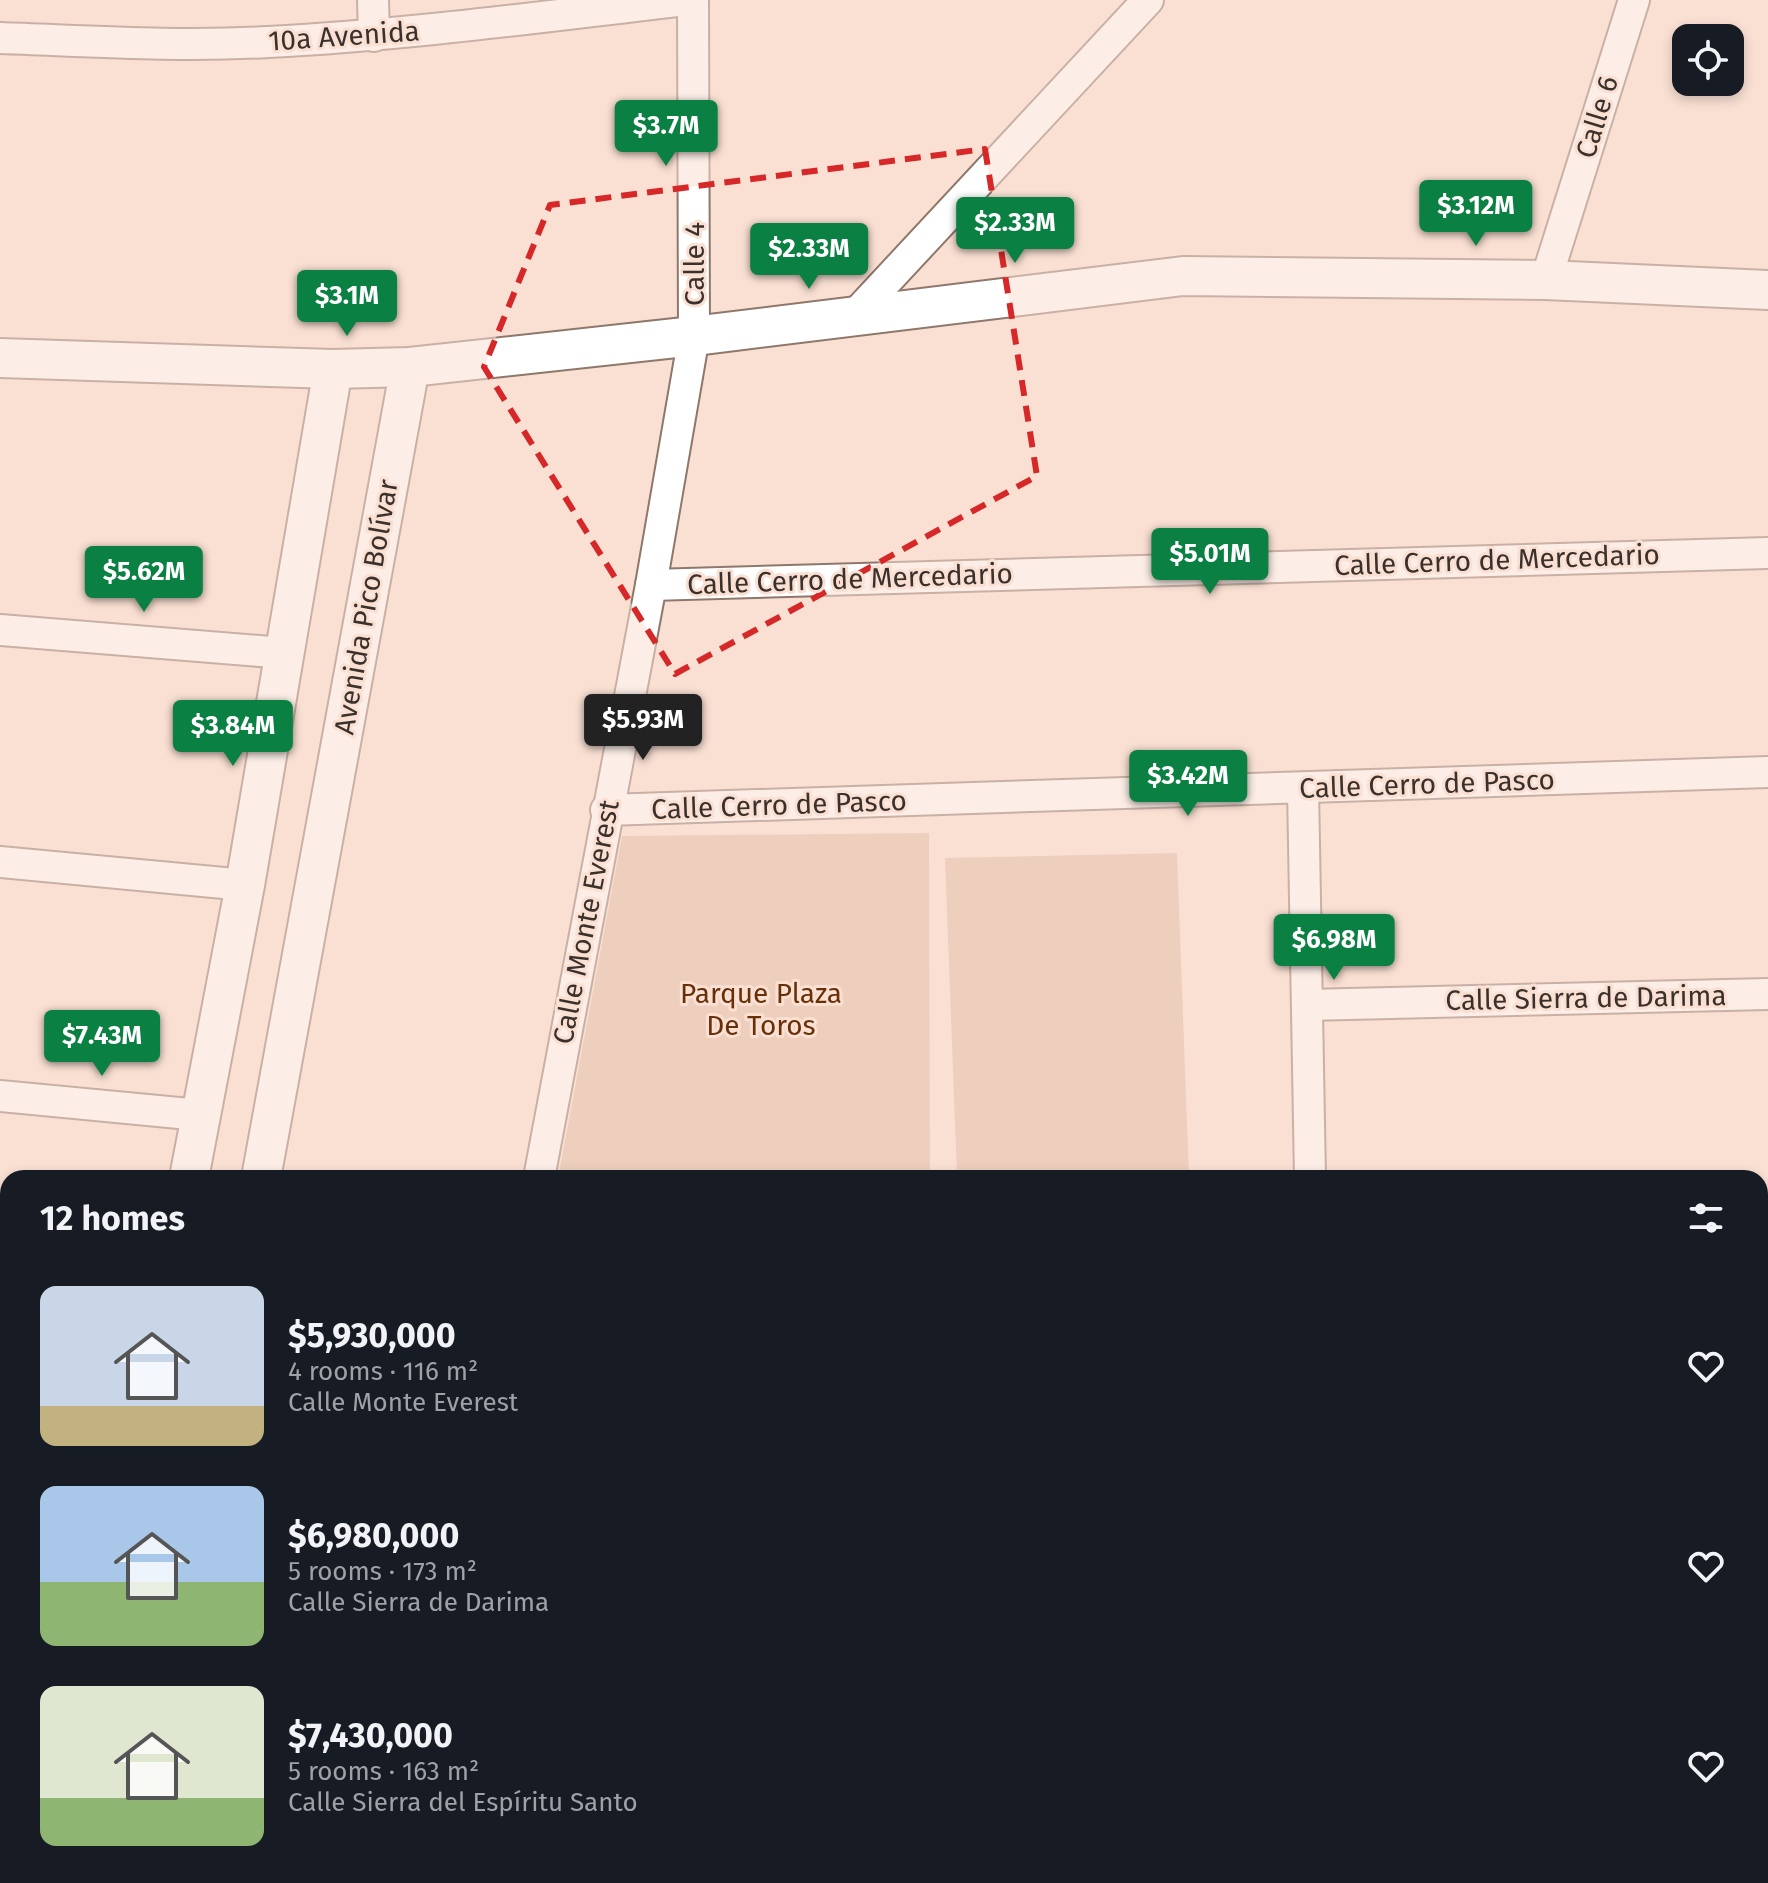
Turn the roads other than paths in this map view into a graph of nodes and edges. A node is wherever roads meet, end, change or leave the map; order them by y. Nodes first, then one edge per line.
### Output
1 (373, 0) edge
2 (686, 0) edge
3 (693, 0) edge
4 (1148, 0) edge
5 (1634, 0) edge
6 (374, 36) junction
7 (0, 38) edge
8 (1546, 280) junction
9 (1768, 290) edge
10 (854, 316) junction
11 (694, 336) junction
12 (0, 358) edge
13 (410, 367) junction
14 (333, 369) junction
15 (1768, 553) edge
16 (651, 585) junction
17 (0, 630) edge
18 (284, 653) junction
19 (1768, 772) edge
20 (1303, 788) junction
21 (606, 810) junction
22 (0, 862) edge
23 (245, 885) junction
24 (1768, 994) edge
25 (1307, 1005) junction
26 (0, 1096) edge
27 (200, 1115) junction
28 (190, 1170) edge
29 (262, 1170) edge
30 (540, 1170) edge
31 (1310, 1170) edge

1 - 6 street
2 - 6 street, 10a Avenida
3 - 11 street, Calle 4
4 - 10 street
5 - 8 street, Calle 6
6 - 7 street, 10a Avenida
8 - 9 street
8 - 10 street
10 - 11 street
11 - 13 street
11 - 16 street, Calle Monte Everest
12 - 14 street
13 - 14 street
13 - 29 street, Avenida Pico Bolívar
14 - 18 street
15 - 16 street, Calle Cerro de Mercedario
16 - 21 street, Calle Monte Everest
17 - 18 street
18 - 23 street
19 - 20 street, Calle Cerro de Pasco
20 - 21 street, Calle Cerro de Pasco
20 - 25 street
21 - 30 street, Calle Monte Everest
22 - 23 street
23 - 27 street
24 - 25 street, Calle Sierra de Darima
25 - 31 street
26 - 27 street
27 - 28 street

